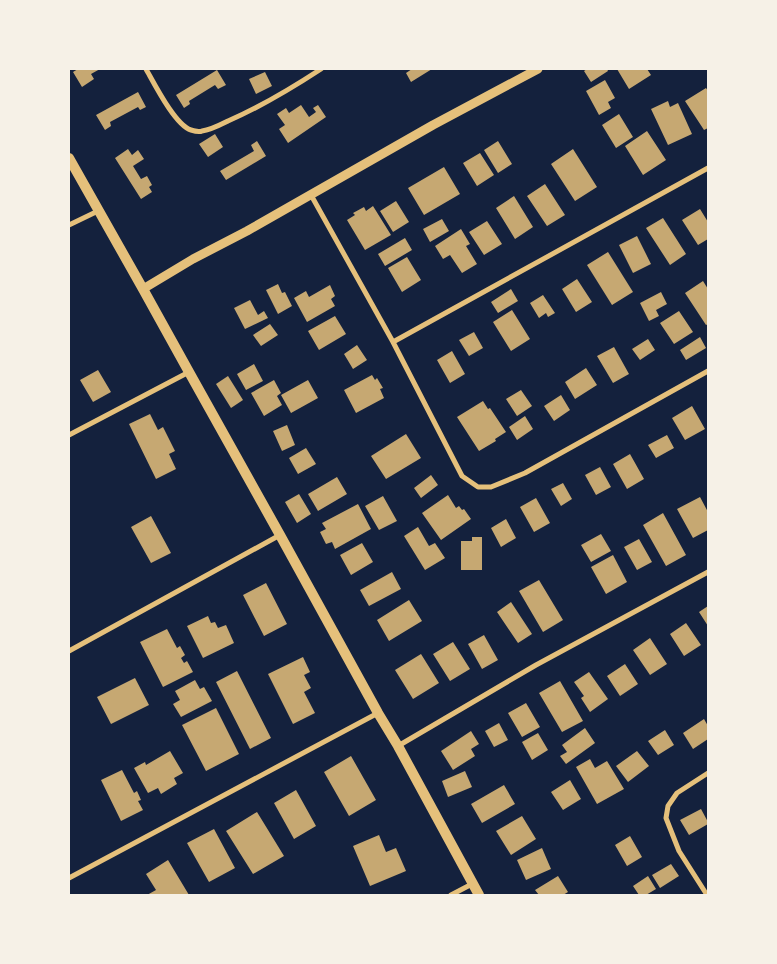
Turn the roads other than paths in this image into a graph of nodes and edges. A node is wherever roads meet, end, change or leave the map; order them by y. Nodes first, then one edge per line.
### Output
1 (146, 69) edge
2 (321, 69) edge
3 (538, 69) edge
4 (69, 158) edge
5 (708, 168) edge
6 (311, 195) junction
7 (99, 210) junction
8 (69, 225) edge
9 (143, 289) junction
10 (393, 342) junction
11 (708, 371) edge
12 (188, 372) junction
13 (69, 435) edge
14 (280, 534) junction
15 (708, 572) edge
16 (69, 651) edge
17 (378, 713) junction
18 (398, 746) junction
19 (708, 773) edge
20 (69, 878) edge
21 (472, 884) junction
22 (451, 895) edge
23 (479, 895) edge
24 (707, 895) edge

1 - 2 street
3 - 6 street
4 - 7 main road
5 - 10 street
6 - 9 street
6 - 10 street
7 - 8 street
7 - 9 main road
9 - 12 main road
10 - 11 street
12 - 13 street
12 - 14 main road
14 - 16 street
14 - 17 main road
15 - 18 street
17 - 18 main road
17 - 20 street
18 - 21 main road
19 - 24 street
21 - 22 street
21 - 23 main road

